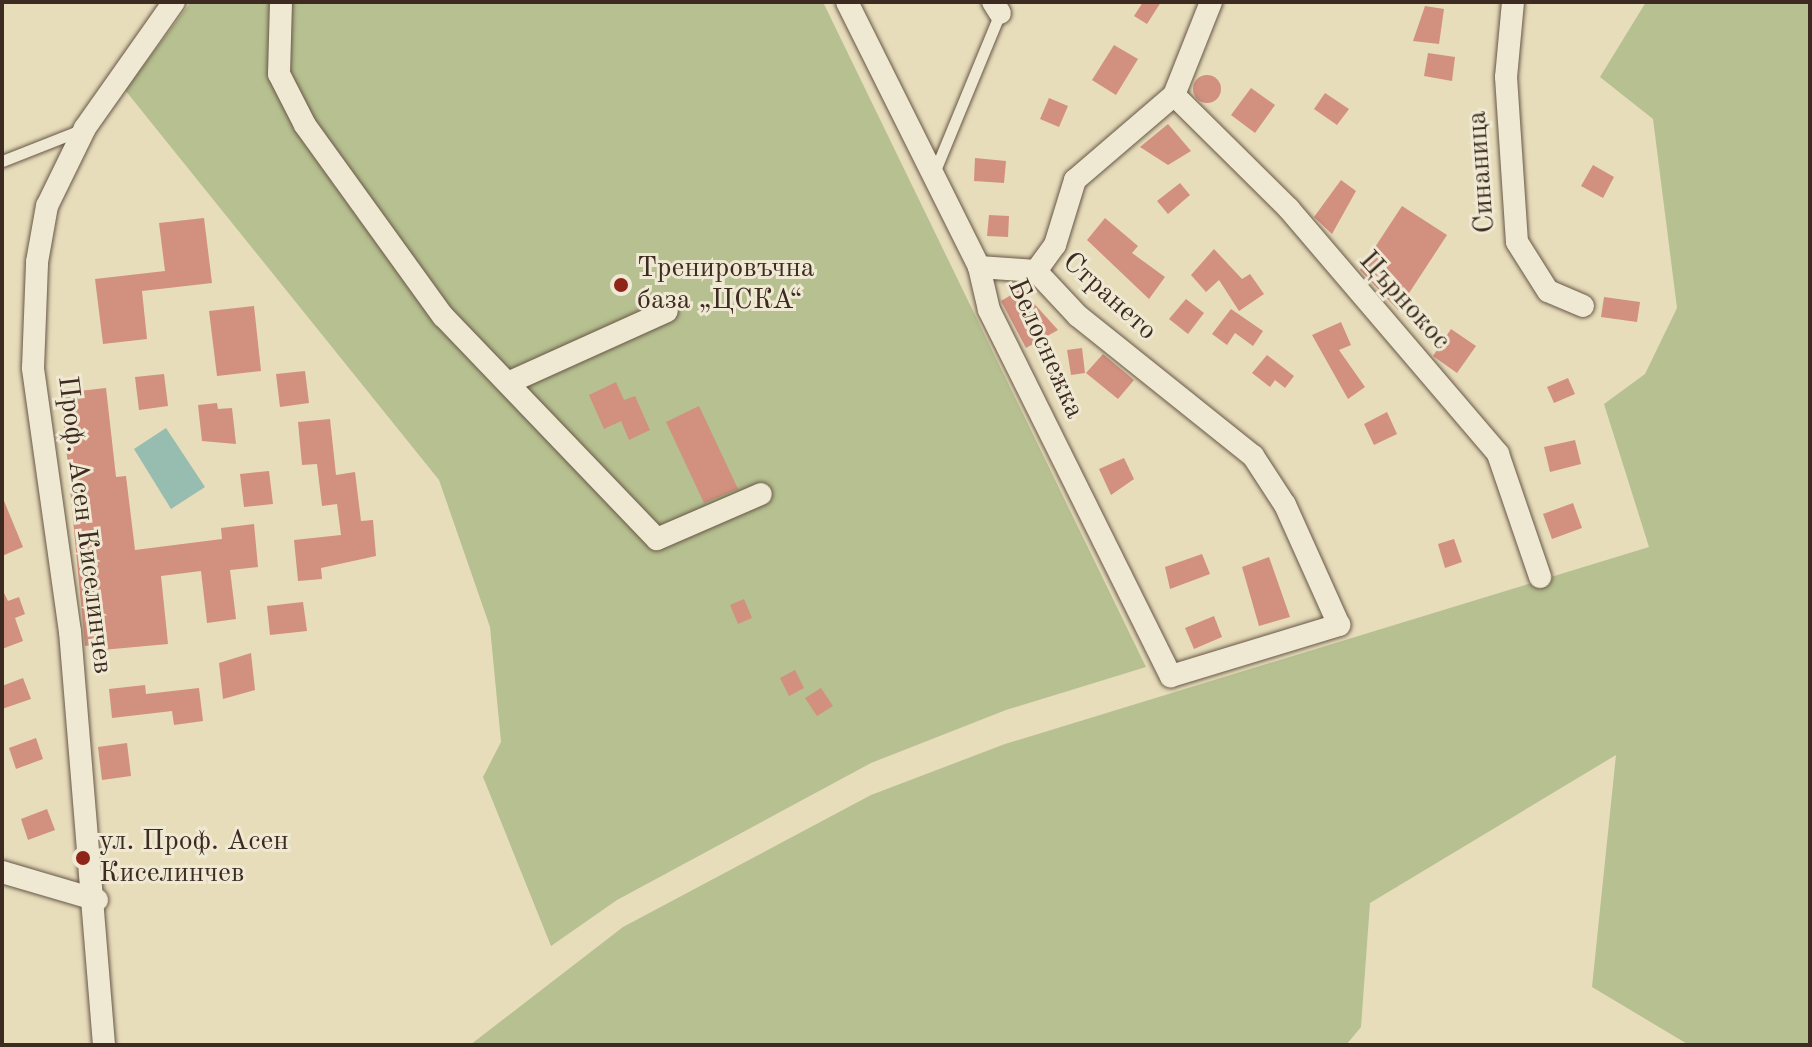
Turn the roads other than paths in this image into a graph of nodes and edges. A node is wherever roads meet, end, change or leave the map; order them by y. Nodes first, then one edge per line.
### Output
1 (174, 2) edge
2 (281, 2) edge
3 (847, 2) edge
4 (1211, 2) edge
5 (1513, 2) edge
6 (999, 6) edge
7 (1174, 95) junction
8 (85, 128) junction
9 (2, 161) edge
10 (934, 173) junction
11 (979, 267) junction
12 (1036, 271) junction
13 (1583, 306) dead end
14 (667, 311) dead end
15 (510, 382) junction
16 (761, 494) dead end
17 (1540, 577) dead end
18 (1339, 625) joint
19 (2, 872) edge
20 (97, 900) junction
21 (104, 1045) edge

1 - 8 street, Проф. Асен Киселинчев
2 - 15 street
3 - 10 street, Белоснежка
4 - 7 street, Странето
5 - 13 street, Синаница
6 - 10 lane
7 - 12 street, Странето
7 - 17 street, Църнокос
8 - 9 lane
8 - 20 street, Проф. Асен Киселинчев
10 - 11 street, Белоснежка
11 - 12 street
11 - 18 street, Белоснежка
12 - 18 street, Странето
14 - 15 street
15 - 16 street
19 - 20 street
20 - 21 street, Проф. Асен Киселинчев

